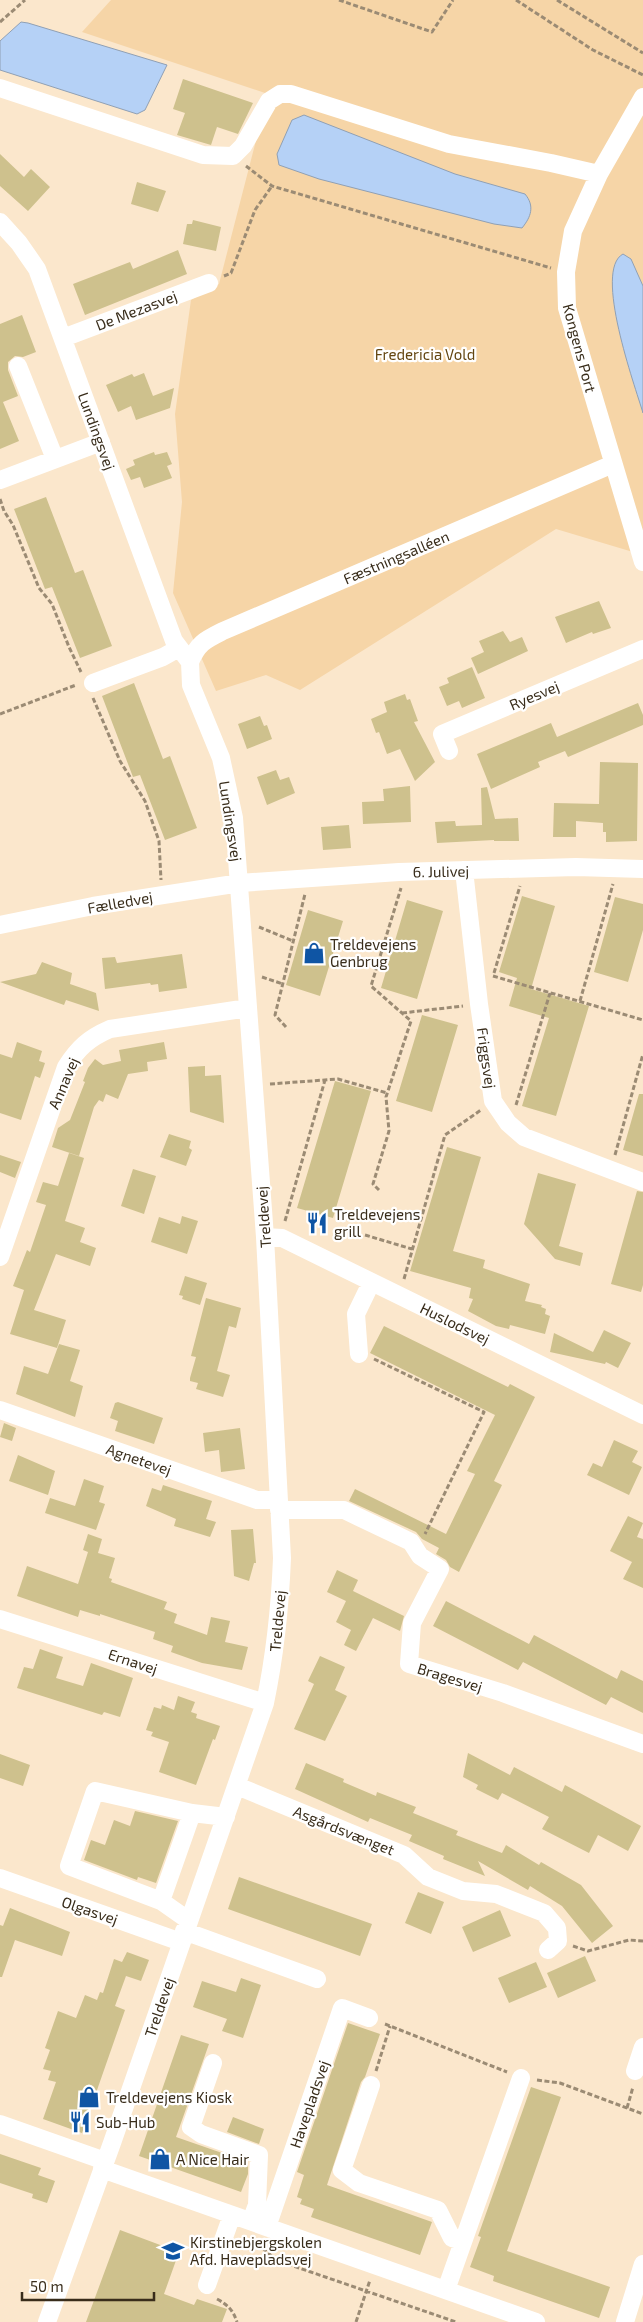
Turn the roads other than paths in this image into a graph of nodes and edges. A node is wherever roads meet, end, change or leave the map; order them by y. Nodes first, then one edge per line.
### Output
1 (0, 88) edge
2 (643, 97) edge
3 (599, 174) junction
4 (0, 222) edge
5 (209, 282) road end
6 (64, 338) junction
7 (18, 366) dead end
8 (101, 442) junction
9 (55, 459) junction
10 (613, 464) junction
11 (0, 480) edge
12 (643, 562) edge
13 (179, 648) junction
14 (643, 649) edge
15 (190, 662) junction
16 (93, 684) road end
17 (450, 751) dead end
18 (643, 869) edge
19 (464, 870) junction
20 (240, 883) junction
21 (0, 925) edge
22 (248, 1008) junction
23 (643, 1182) edge
24 (273, 1238) junction
25 (0, 1257) edge
26 (371, 1283) junction
27 (359, 1354) road end
28 (0, 1410) edge
29 (643, 1415) edge
30 (278, 1505) junction
31 (0, 1619) edge
32 (266, 1703) junction
33 (643, 1744) edge
34 (237, 1786) junction
35 (192, 1813) junction
36 (226, 1817) junction
37 (0, 1878) edge
38 (161, 1901) junction
39 (185, 1931) junction
40 (553, 1945) road end
41 (317, 1979) dead end
42 (368, 2018) dead end
43 (643, 2047) edge
44 (213, 2063) dead end
45 (635, 2071) dead end
46 (521, 2078) dead end
47 (371, 2085) road end
48 (0, 2124) edge
49 (104, 2165) junction
50 (232, 2215) junction
51 (259, 2224) junction
52 (463, 2241) junction
53 (643, 2264) edge
54 (207, 2285) road end
55 (446, 2290) junction
56 (47, 2322) edge
57 (536, 2322) edge
58 (625, 2322) edge

1 - 3 street
2 - 3 street, Kongens Port
3 - 10 street, Kongens Port
4 - 6 street, Lundingsvej
5 - 6 street, De Mezasvej
6 - 8 street, Lundingsvej
7 - 9 street
8 - 9 street
8 - 13 street, Lundingsvej
9 - 11 street
10 - 12 street, Kongens Port
10 - 15 street, Fæstningsalléen
13 - 15 street, Lundingsvej
13 - 16 street
14 - 17 street, Ryesvej
15 - 20 street, Lundingsvej
18 - 19 street, 6. Julivej
19 - 20 street, 6. Julivej
19 - 23 street, Friggsvej
20 - 21 street, Fælledvej
20 - 22 street, Treldevej
22 - 24 street, Treldevej
22 - 25 street, Annavej
24 - 26 street, Huslodsvej
24 - 30 street, Treldevej
26 - 27 street
26 - 29 street, Huslodsvej
28 - 30 street, Agnetevej
30 - 32 street, Treldevej
30 - 33 street, Bragesvej
31 - 32 street, Ernavej
32 - 34 street, Treldevej
34 - 36 street, Treldevej
34 - 40 street, Asgårdsvænget
35 - 36 street
35 - 38 street
35 - 38 street
36 - 39 street, Treldevej
37 - 39 street, Olgasvej
38 - 39 street
39 - 41 street
39 - 49 street, Treldevej
42 - 51 street, Havepladsvej
43 - 45 street
44 - 51 street
46 - 52 street
47 - 52 street
48 - 49 street
49 - 50 street
49 - 56 street, Treldevej
50 - 51 street
50 - 54 street
51 - 55 street
52 - 55 street
53 - 58 street
55 - 57 street

